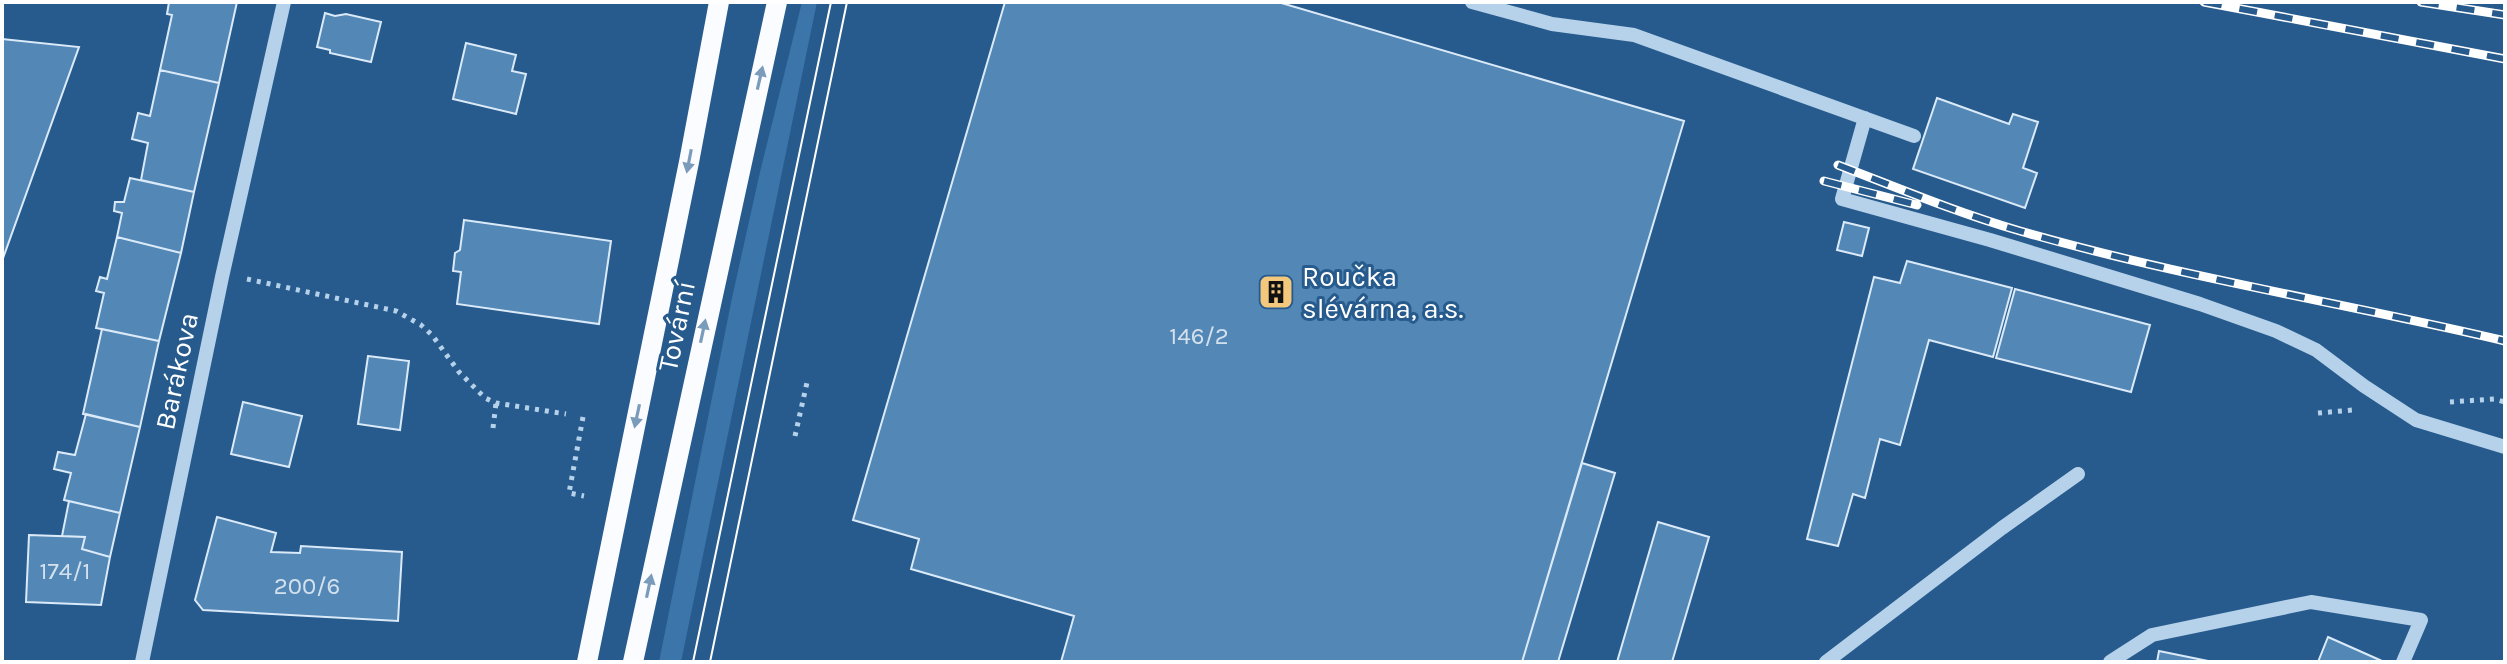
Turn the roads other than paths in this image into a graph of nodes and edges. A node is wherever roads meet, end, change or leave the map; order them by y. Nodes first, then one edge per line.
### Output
1 (284, 2) edge
2 (719, 2) edge
3 (777, 2) edge
4 (1472, 2) edge
5 (1865, 118) junction
6 (1914, 136) dead end
7 (2505, 447) edge
8 (2078, 474) dead end
9 (142, 662) edge
10 (587, 662) edge
11 (633, 662) edge
12 (1826, 662) edge
13 (2110, 662) edge
14 (2403, 662) edge

1 - 9 street, Barákova
2 -> 10 main road, Tovární
11 -> 3 main road, Tovární
4 - 5 street
5 - 6 street
5 - 7 street
8 - 12 street
13 - 14 street

